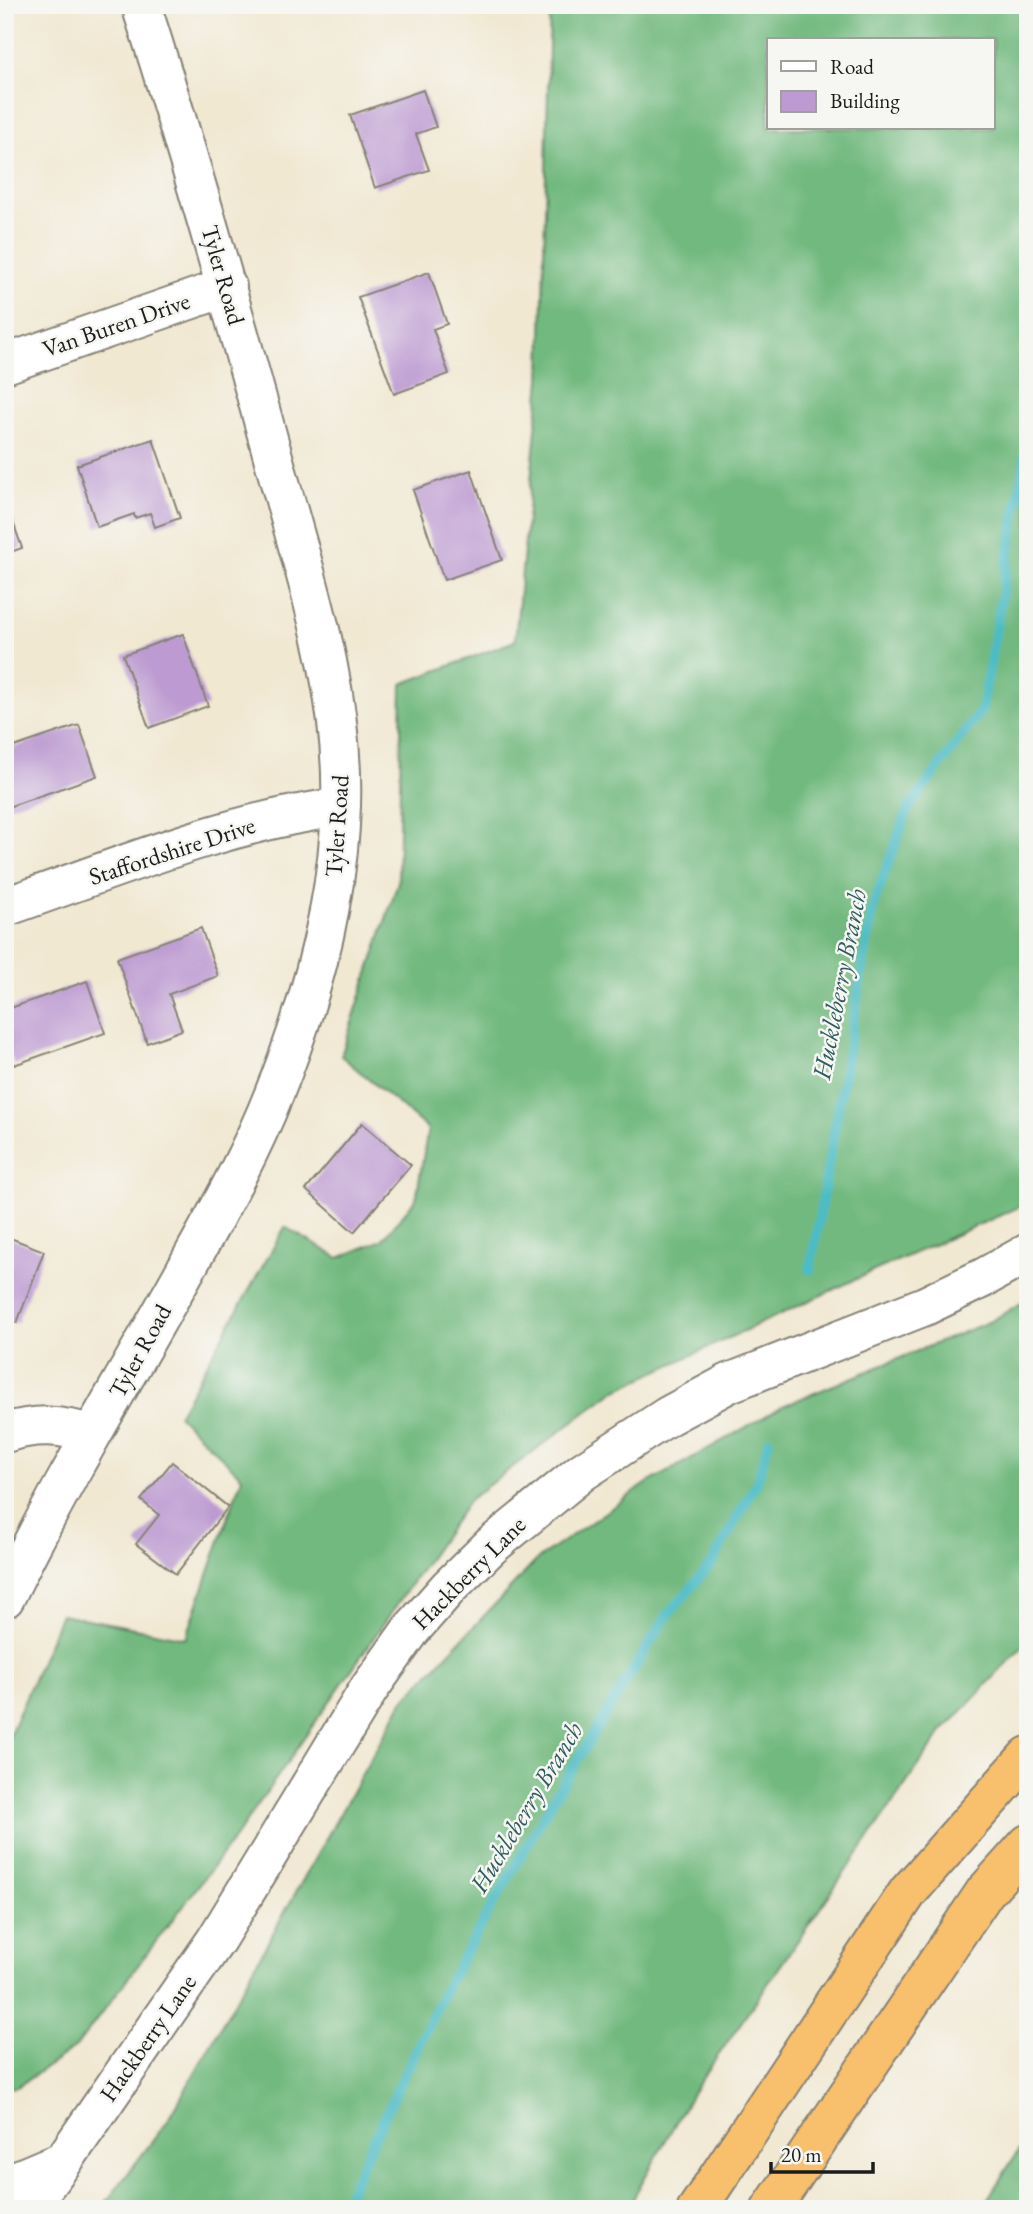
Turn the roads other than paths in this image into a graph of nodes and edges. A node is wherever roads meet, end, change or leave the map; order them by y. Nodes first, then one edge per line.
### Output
1 (141, 5) edge
2 (227, 287) junction
3 (5, 364) edge
4 (341, 807) junction
5 (5, 907) edge
6 (1028, 1253) edge
7 (5, 1433) edge
8 (92, 1434) junction
9 (5, 1598) edge
10 (1028, 1756) edge
11 (1028, 1844) edge
12 (64, 2160) junction
13 (5, 2180) edge
14 (27, 2209) edge
15 (697, 2209) edge
16 (771, 2209) edge

1 - 2 street, Tyler Road
2 - 3 street, Van Buren Drive
2 - 4 street, Tyler Road
4 - 5 street, Staffordshire Drive
4 - 8 street, Tyler Road
6 - 12 street, Hackberry Lane
7 - 8 street
8 - 9 street, Tyler Road
10 - 15 highway
11 - 16 highway
12 - 13 street
12 - 14 street, Hackberry Lane

